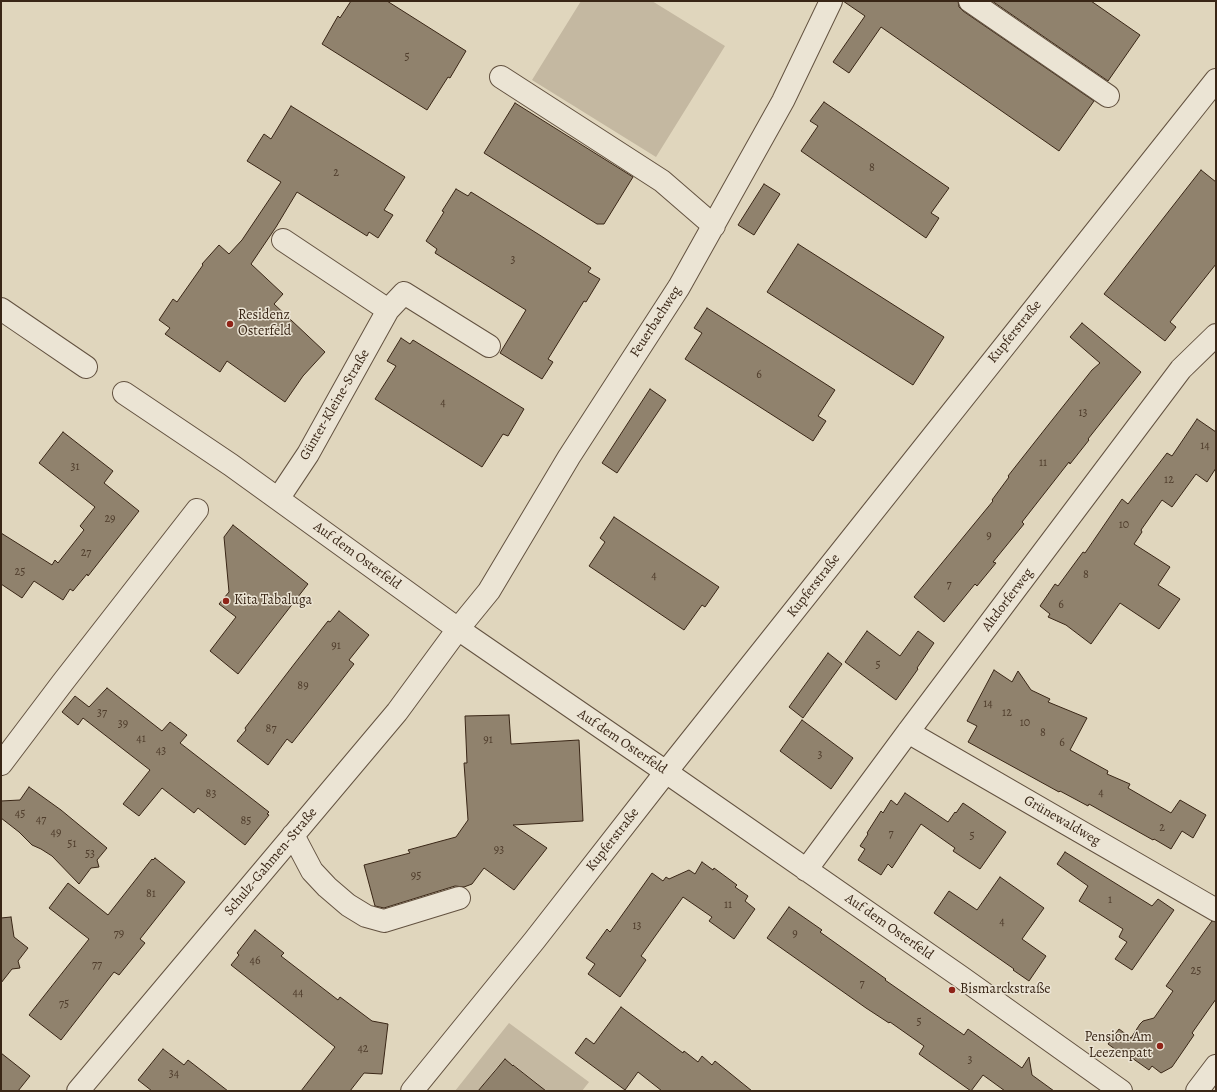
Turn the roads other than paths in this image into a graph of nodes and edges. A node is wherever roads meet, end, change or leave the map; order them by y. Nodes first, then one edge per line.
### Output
1 (831, 1) edge
2 (970, 1) edge
3 (501, 77) dead end
4 (1216, 80) edge
5 (1108, 96) dead end
6 (714, 226) junction
7 (283, 240) dead end
8 (1, 309) edge
9 (388, 310) junction
10 (1216, 335) edge
11 (489, 346) dead end
12 (86, 367) dead end
13 (124, 392) dead end
14 (278, 499) junction
15 (197, 510) dead end
16 (458, 629) junction
17 (908, 732) junction
18 (1, 764) edge
19 (666, 772) junction
20 (293, 835) junction
21 (806, 870) junction
22 (459, 898) dead end
23 (1216, 910) edge
24 (1216, 1066) edge
25 (78, 1091) edge
26 (412, 1091) edge
27 (1121, 1091) edge
28 (1197, 1091) edge

1 - 6 street, Feuerbachweg
2 - 5 street
3 - 6 street
4 - 19 street, Kupferstraße
6 - 16 street, Feuerbachweg
7 - 9 street
8 - 12 street
9 - 11 street, Günter-Kleine-Straße
9 - 14 street, Günter-Kleine-Straße
10 - 17 street, Altdorferweg
13 - 14 street, Auf dem Osterfeld
14 - 16 street, Auf dem Osterfeld
15 - 18 street
16 - 19 street, Auf dem Osterfeld
16 - 20 street, Schulz-Gahmen-Straße
17 - 21 street, Altdorferweg
17 - 23 street, Grünewaldweg
19 - 21 street, Auf dem Osterfeld
19 - 26 street, Kupferstraße
20 - 22 street
20 - 25 street, Schulz-Gahmen-Straße
21 - 27 street, Auf dem Osterfeld
24 - 28 street

